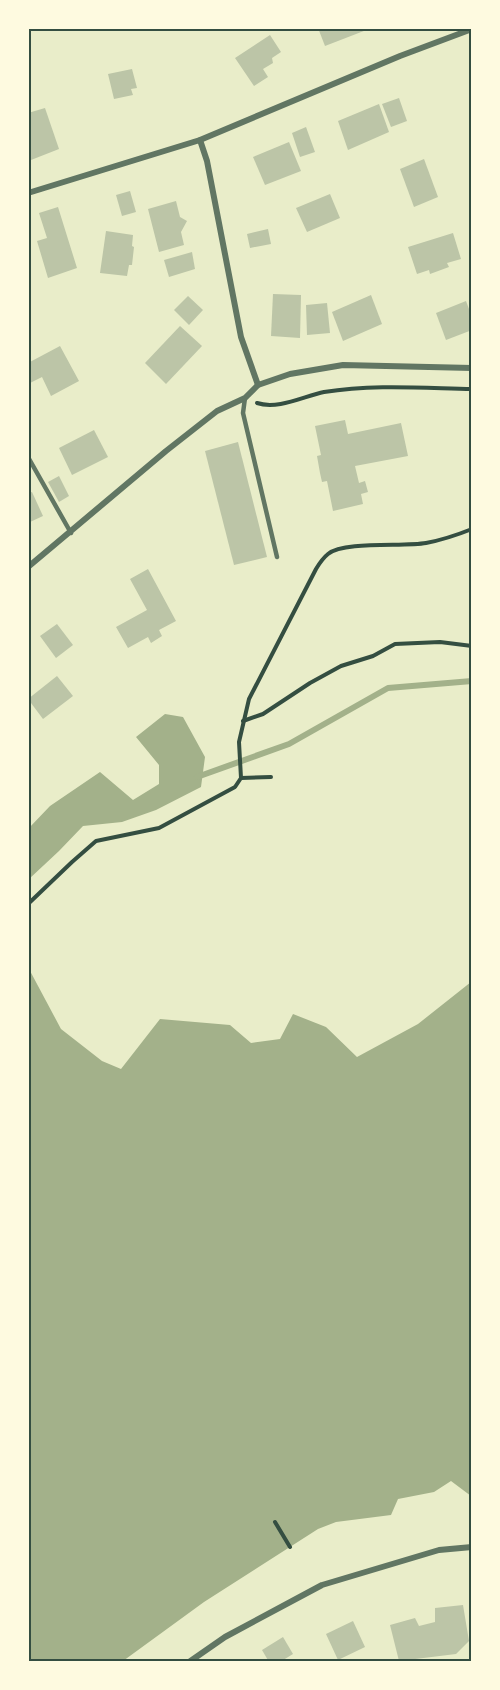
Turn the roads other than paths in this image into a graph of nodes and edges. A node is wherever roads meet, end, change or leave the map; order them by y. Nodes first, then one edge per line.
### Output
1 (471, 29) edge
2 (200, 140) junction
3 (28, 193) edge
4 (471, 368) edge
5 (258, 385) junction
6 (245, 398) junction
7 (28, 457) edge
8 (71, 532) junction
9 (277, 557) dead end
10 (28, 567) edge
11 (471, 1547) edge
12 (189, 1662) edge

1 - 2 street
2 - 3 street
2 - 5 street
4 - 5 street
5 - 6 street
6 - 8 street
6 - 9 lane
7 - 8 lane
8 - 10 street
11 - 12 street

